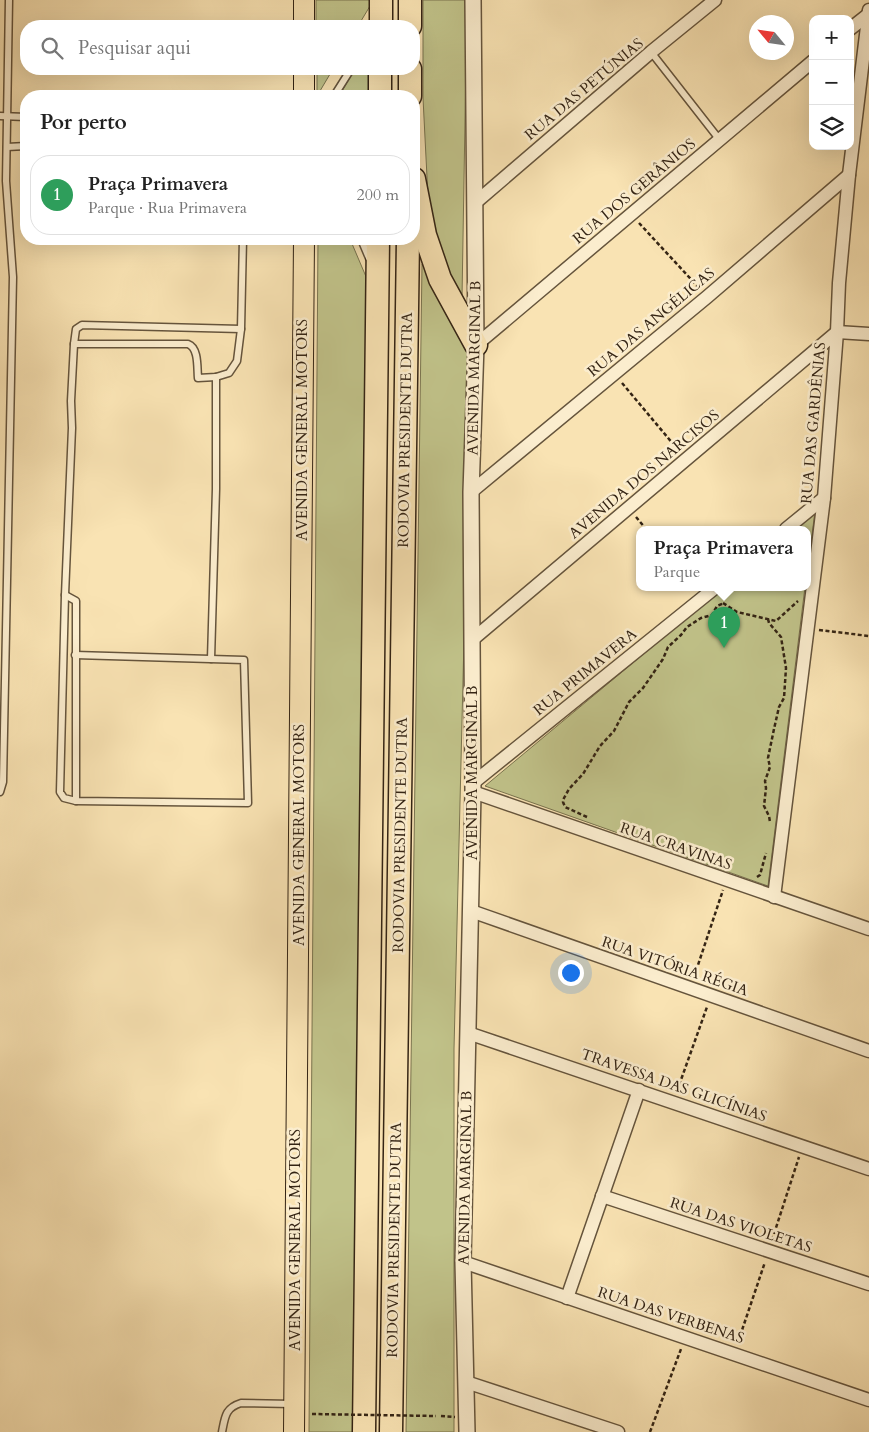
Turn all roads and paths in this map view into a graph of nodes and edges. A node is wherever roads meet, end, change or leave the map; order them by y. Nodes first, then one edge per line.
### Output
1 (9, 0) edge
2 (304, 0) edge
3 (410, 0) edge
4 (473, 0) edge
5 (715, 0) edge
6 (869, 10) edge
7 (868, 14) edge
8 (304, 20) edge
9 (410, 20) edge
10 (854, 26) edge
11 (651, 52) junction
12 (809, 64) edge
13 (304, 75) edge
14 (347, 75) edge
15 (380, 75) edge
16 (410, 75) edge
17 (304, 90) edge
18 (338, 90) edge
19 (380, 90) edge
20 (410, 90) edge
21 (4, 117) edge
22 (20, 117) edge
23 (720, 139) junction
24 (20, 146) edge
25 (7, 147) junction
26 (849, 175) junction
27 (3, 181) edge
28 (474, 203) junction
29 (420, 210) edge
30 (632, 214) junction
31 (243, 245) edge
32 (304, 245) edge
33 (364, 245) edge
34 (378, 245) edge
35 (408, 245) edge
36 (378, 279) junction
37 (707, 297) junction
38 (241, 329) junction
39 (837, 332) junction
40 (869, 334) edge
41 (74, 344) junction
42 (476, 345) junction
43 (614, 374) junction
44 (216, 377) junction
45 (687, 460) junction
46 (471, 492) junction
47 (824, 498) junction
48 (629, 508) junction
49 (644, 526) edge
50 (790, 526) edge
51 (812, 588) joint
52 (711, 591) edge
53 (809, 591) edge
54 (65, 595) junction
55 (704, 597) junction
56 (724, 603) junction
57 (768, 619) junction
58 (807, 628) junction
59 (869, 636) edge
60 (472, 640) junction
61 (75, 655) junction
62 (211, 659) junction
63 (473, 788) junction
64 (0, 792) edge
65 (76, 801) junction
66 (588, 817) dead end
67 (773, 827) dead end
68 (768, 848) dead end
69 (752, 875) dead end
70 (726, 881) junction
71 (774, 897) junction
72 (471, 911) junction
73 (869, 929) edge
74 (690, 988) junction
75 (711, 995) junction
76 (468, 1034) junction
77 (869, 1051) edge
78 (639, 1090) junction
79 (673, 1102) junction
80 (869, 1169) edge
81 (602, 1196) junction
82 (463, 1262) junction
83 (869, 1284) edge
84 (567, 1298) junction
85 (685, 1339) junction
86 (466, 1382) junction
87 (869, 1400) edge
88 (294, 1404) junction
89 (312, 1414) dead end
90 (436, 1416) dead end
91 (441, 1416) dead end
92 (458, 1417) dead end
93 (222, 1432) edge
94 (294, 1432) edge
95 (364, 1432) edge
96 (391, 1432) edge
97 (467, 1432) edge
98 (618, 1432) edge
99 (650, 1432) edge

1 - 21 lane
2 - 8 main road
3 - 9 highway
4 - 28 street, AVENIDA MARGINAL B
5 - 11 street, RUA DAS PETÚNIAS
6 - 7 street, RUA DAS GARDÊNIAS
7 - 10 street
7 - 26 street, RUA DAS GARDÊNIAS
11 - 23 lane
11 - 28 street, RUA DAS PETÚNIAS
12 - 23 street, RUA DOS GERÂNIOS
13 - 17 main road
14 - 18 lane
15 - 19 highway
16 - 20 highway
21 - 22 lane
21 - 25 lane
23 - 30 street, RUA DOS GERÂNIOS
24 - 25 lane
25 - 27 lane
26 - 37 street, RUA DAS ANGÉLICAS
26 - 39 street, RUA DAS GARDÊNIAS
27 - 64 lane
28 - 42 street, AVENIDA MARGINAL B
29 - 42 highway
30 - 37 path
30 - 42 street, RUA DOS GERÂNIOS
31 - 38 lane
32 - 88 main road, AVENIDA GENERAL MOTORS
33 - 36 lane
34 - 36 highway, RODOVIA PRESIDENTE DUTRA
35 - 96 highway, RODOVIA PRESIDENTE DUTRA
36 - 95 highway, RODOVIA PRESIDENTE DUTRA
37 - 43 street, RUA DAS ANGÉLICAS
38 - 41 lane
38 - 44 lane
39 - 40 street
39 - 45 street, AVENIDA DOS NARCISOS
39 - 47 street, RUA DAS GARDÊNIAS
41 - 44 lane
41 - 54 lane
42 - 46 street, AVENIDA MARGINAL B
43 - 45 path
43 - 46 street, RUA DAS ANGÉLICAS
44 - 62 lane
45 - 48 street, AVENIDA DOS NARCISOS
46 - 60 street, AVENIDA MARGINAL B
47 - 50 street
47 - 51 street, RUA DAS GARDÊNIAS
48 - 49 path
48 - 60 street, AVENIDA DOS NARCISOS
51 - 58 street, RUA DAS GARDÊNIAS
52 - 55 street, RUA PRIMAVERA
53 - 57 path
54 - 61 lane
54 - 65 lane
55 - 56 path
55 - 63 street, RUA PRIMAVERA
56 - 57 path
56 - 66 path
57 - 67 path
58 - 59 path
58 - 71 street, RUA DAS GARDÊNIAS
60 - 63 street, AVENIDA MARGINAL B
61 - 62 lane
61 - 65 lane
62 - 65 lane
63 - 70 street, RUA CRAVINAS
63 - 72 street, AVENIDA MARGINAL B
68 - 69 path
70 - 71 street, RUA CRAVINAS
70 - 74 path
71 - 73 street, RUA CRAVINAS
72 - 74 street, RUA VITÓRIA RÉGIA
72 - 76 street, AVENIDA MARGINAL B
74 - 75 street, RUA VITÓRIA RÉGIA
75 - 77 street, RUA VITÓRIA RÉGIA
75 - 79 path
76 - 78 street, TRAVESSA DAS GLICÍNIAS
76 - 82 street, AVENIDA MARGINAL B
78 - 79 street, TRAVESSA DAS GLICÍNIAS
78 - 81 street
79 - 80 street, TRAVESSA DAS GLICÍNIAS
81 - 83 street, RUA DAS VIOLETAS
81 - 84 street
82 - 84 street, RUA DAS VERBENAS
82 - 86 street, AVENIDA MARGINAL B
84 - 85 street, RUA DAS VERBENAS
85 - 87 street, RUA DAS VERBENAS
85 - 99 path
86 - 97 street, AVENIDA MARGINAL B
86 - 98 street
88 - 93 lane
88 - 94 main road, AVENIDA GENERAL MOTORS
89 - 90 path, bridge
91 - 92 path

